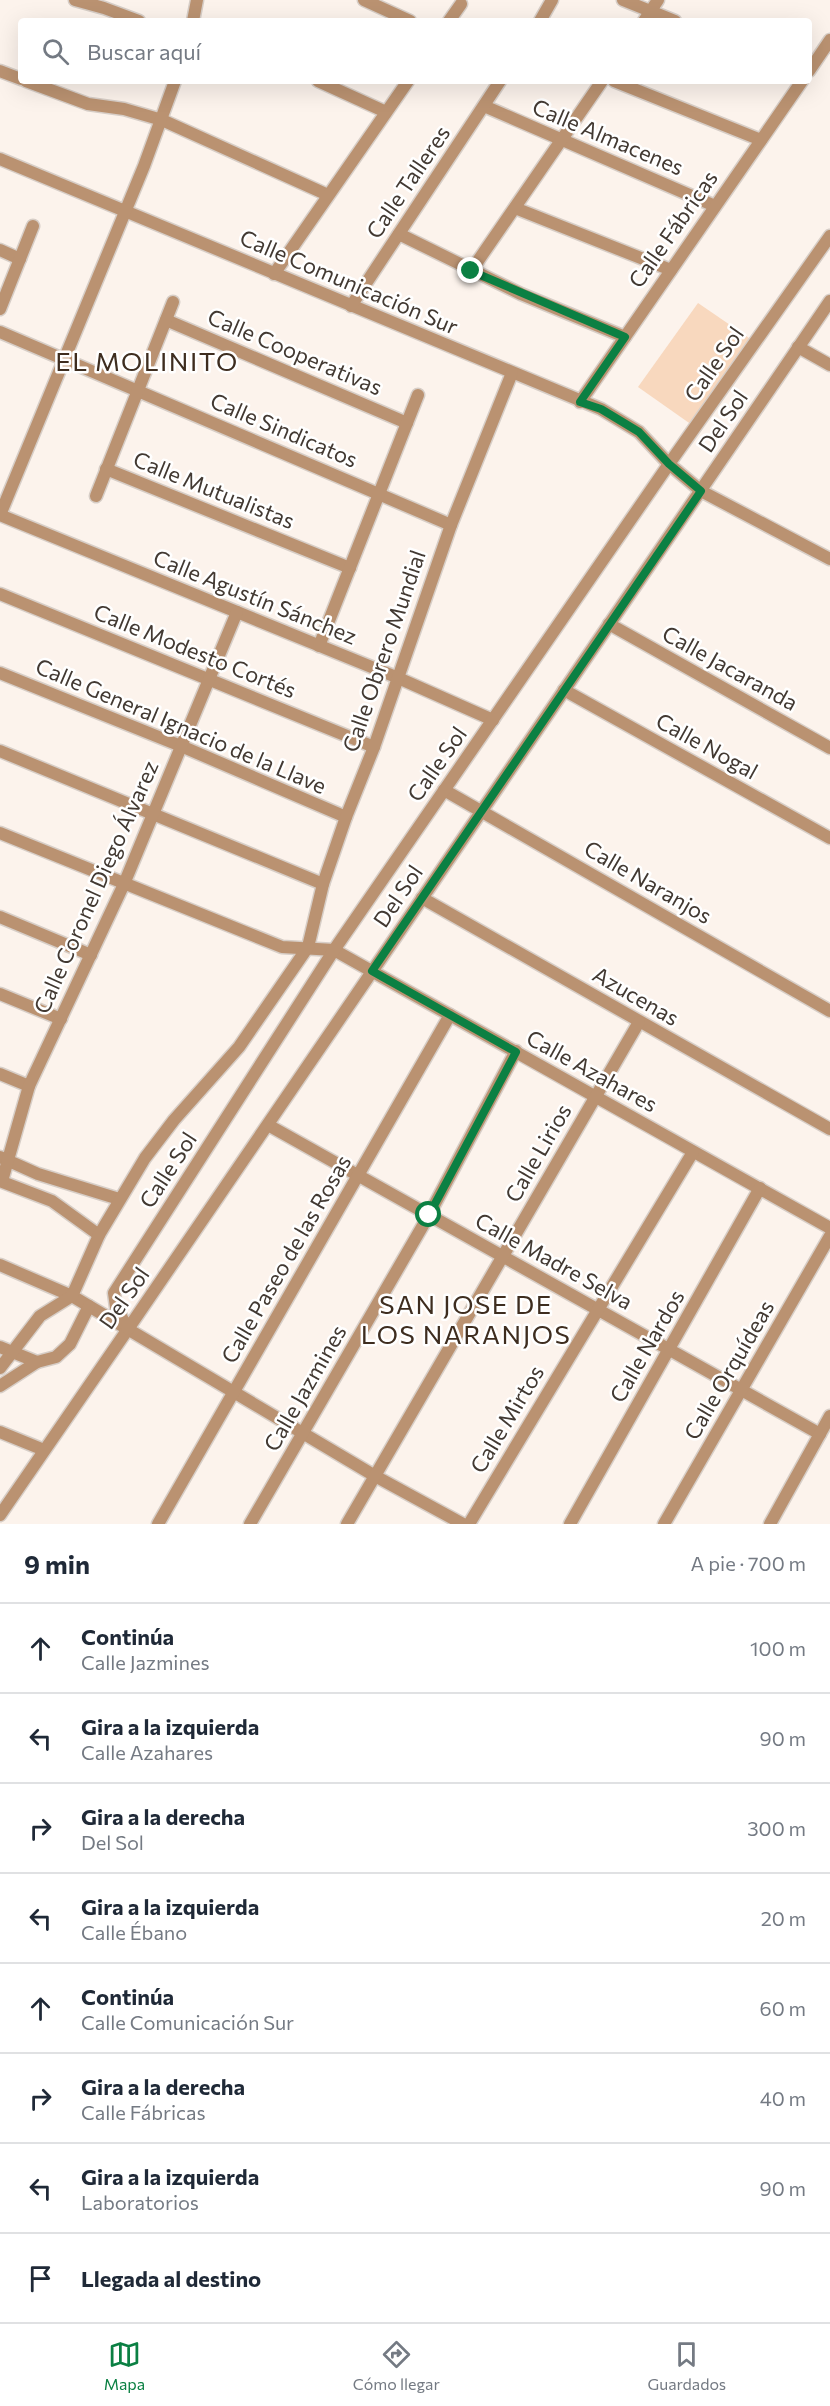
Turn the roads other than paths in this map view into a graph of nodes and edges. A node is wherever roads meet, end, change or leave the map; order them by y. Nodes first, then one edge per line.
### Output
1 (75, 0) edge
2 (197, 0) edge
3 (364, 0) edge
4 (552, 0) edge
5 (623, 0) edge
6 (658, 0) edge
7 (461, 4) dead end
8 (647, 16) edge
9 (131, 18) edge
10 (194, 18) edge
11 (403, 18) edge
12 (451, 18) edge
13 (542, 18) edge
14 (830, 40) edge
15 (812, 67) edge
16 (0, 71) edge
17 (18, 78) edge
18 (34, 84) edge
19 (175, 84) edge
20 (325, 84) edge
21 (406, 84) edge
22 (498, 84) edge
23 (600, 84) edge
24 (621, 84) edge
25 (800, 84) edge
26 (484, 106) junction
27 (386, 112) junction
28 (162, 120) junction
29 (562, 140) junction
30 (761, 140) junction
31 (0, 159) edge
32 (328, 195) junction
33 (715, 206) junction
34 (515, 208) junction
35 (125, 212) junction
36 (33, 226) dead end
37 (399, 234) junction
38 (830, 236) edge
39 (0, 250) edge
40 (20, 259) junction
41 (671, 270) junction
42 (471, 271) junction
43 (274, 274) junction
44 (830, 301) edge
45 (173, 302) dead end
46 (351, 306) junction
47 (0, 309) edge
48 (166, 320) junction
49 (0, 332) edge
50 (625, 337) junction
51 (798, 347) junction
52 (65, 360) junction
53 (830, 365) edge
54 (512, 373) junction
55 (138, 391) junction
56 (418, 395) dead end
57 (580, 402) junction
58 (407, 423) junction
59 (669, 464) junction
60 (106, 469) junction
61 (701, 491) junction
62 (379, 494) junction
63 (96, 496) dead end
64 (0, 515) edge
65 (451, 525) junction
66 (830, 559) edge
67 (350, 568) junction
68 (0, 594) edge
69 (237, 612) junction
70 (609, 624) junction
71 (319, 646) junction
72 (0, 673) edge
73 (396, 677) junction
74 (209, 680) junction
75 (564, 690) junction
76 (493, 720) junction
77 (181, 746) junction
78 (374, 747) junction
79 (830, 748) edge
80 (0, 752) edge
81 (444, 790) junction
82 (482, 811) junction
83 (153, 814) junction
84 (345, 818) junction
85 (0, 834) edge
86 (830, 838) edge
87 (124, 884) junction
88 (323, 884) junction
89 (422, 898) junction
90 (0, 917) edge
91 (308, 947) junction
92 (334, 950) junction
93 (91, 955) junction
94 (372, 971) junction
95 (0, 994) edge
96 (830, 1011) edge
97 (450, 1014) junction
98 (61, 1019) junction
99 (639, 1022) junction
100 (516, 1052) junction
101 (0, 1074) edge
102 (29, 1086) junction
103 (596, 1096) junction
104 (268, 1125) junction
105 (830, 1129) edge
106 (693, 1152) junction
107 (4, 1159) edge
108 (38, 1174) junction
109 (358, 1175) junction
110 (1, 1181) edge
111 (760, 1188) junction
112 (119, 1199) junction
113 (52, 1201) junction
114 (429, 1215) junction
115 (830, 1228) edge
116 (99, 1235) junction
117 (830, 1236) edge
118 (502, 1256) junction
119 (0, 1265) edge
120 (72, 1296) junction
121 (89, 1306) junction
122 (598, 1310) junction
123 (128, 1329) junction
124 (0, 1347) edge
125 (669, 1349) junction
126 (13, 1352) junction
127 (37, 1362) junction
128 (0, 1368) edge
129 (0, 1386) edge
130 (741, 1390) junction
131 (234, 1392) junction
132 (830, 1416) edge
133 (0, 1432) edge
134 (303, 1433) junction
135 (820, 1434) junction
136 (44, 1450) junction
137 (375, 1476) junction
138 (0, 1515) edge
139 (158, 1524) edge
140 (250, 1524) edge
141 (347, 1524) edge
142 (463, 1524) edge
143 (469, 1524) edge
144 (570, 1524) edge
145 (664, 1524) edge
146 (770, 1524) edge

1 - 9 street
2 - 10 street
3 - 11 street
4 - 13 street
5 - 8 street
6 - 8 street
7 - 12 street
14 - 15 street
16 - 17 street
18 - 28 street
19 - 28 street
20 - 27 street
21 - 27 street
22 - 26 street, Calle Talleres
23 - 29 street
24 - 30 street
25 - 30 street, Calle Fábricas
26 - 29 street, Calle Almacenes
26 - 37 street, Calle Talleres
27 - 32 street
28 - 32 street
28 - 35 street
29 - 33 street, Calle Almacenes
29 - 34 street
30 - 33 street, Calle Fábricas
31 - 35 street, Calle Comunicación Sur
32 - 43 street
33 - 41 street, Calle Fábricas
34 - 41 street
34 - 42 street
35 - 43 street, Calle Comunicación Sur
35 - 52 street
36 - 40 street
37 - 42 street
37 - 46 street, Calle Talleres
38 - 59 street, Calle Sol
39 - 40 street
40 - 47 street
41 - 50 street, Calle Fábricas
42 - 50 street
43 - 46 street, Calle Comunicación Sur
44 - 51 street, Del Sol
45 - 48 street
46 - 54 street, Calle Comunicación Sur
48 - 55 street
48 - 58 street, Calle Cooperativas
49 - 52 street, Calle Sindicatos
50 - 57 street, Calle Fábricas
51 - 53 street
51 - 61 street, Del Sol
52 - 55 street, Calle Sindicatos
52 - 64 street
54 - 57 street, Calle Comunicación Sur
54 - 65 street, Calle Obrero Mundial
55 - 60 street, Calle Mutualistas
55 - 62 street, Calle Sindicatos
56 - 58 street
57 - 59 street, Calle Comunicación Sur
58 - 62 street
59 - 61 street, Calle Comunicación Sur
59 - 76 street, Calle Sol
60 - 63 street
60 - 67 street, Calle Mutualistas
61 - 66 street, Calle Comunicación Sur
61 - 70 street, Del Sol
62 - 65 street, Calle Sindicatos
62 - 67 street
64 - 69 street, Calle Agustín Sánchez
65 - 73 street, Calle Obrero Mundial
67 - 71 street
68 - 74 street, Calle Modesto Cortés
69 - 71 street, Calle Agustín Sánchez
69 - 74 street, Calle Coronel Diego Álvarez
70 - 75 street, Del Sol
70 - 79 street, Calle Jacaranda
71 - 73 street, Calle Agustín Sánchez
72 - 77 street, Calle General Ignacio de la Llave
73 - 76 street, Calle Agustín Sánchez
73 - 78 street, Calle Obrero Mundial
74 - 77 street, Calle Coronel Diego Álvarez
74 - 78 street, Calle Modesto Cortés
75 - 82 street, Del Sol
75 - 86 street, Calle Nogal
76 - 81 street, Calle Sol
77 - 83 street, Calle Coronel Diego Álvarez
77 - 84 street, Calle General Ignacio de la Llave
78 - 84 street, Calle Obrero Mundial
80 - 83 street
81 - 82 street, Calle Naranjos
81 - 92 street, Calle Sol
82 - 89 street, Del Sol
82 - 96 street, Calle Naranjos
83 - 87 street, Calle Coronel Diego Álvarez
83 - 88 street
84 - 88 street, Calle Obrero Mundial
85 - 87 street
87 - 91 street
87 - 93 street, Calle Coronel Diego Álvarez
88 - 91 street, Calle Obrero Mundial
89 - 94 street, Del Sol
89 - 99 street, Azucenas
90 - 93 street
91 - 92 street
91 - 112 street
92 - 94 street, Calle Azahares
92 - 123 street, Calle Sol
93 - 98 street, Calle Coronel Diego Álvarez
94 - 97 street, Calle Azahares
94 - 104 street, Del Sol
95 - 98 street
97 - 100 street, Calle Azahares
97 - 109 street, Calle Paseo de las Rosas
98 - 102 street, Calle Coronel Diego Álvarez
99 - 103 street, Calle Lirios
99 - 105 street, Azucenas
100 - 103 street, Calle Azahares
100 - 114 street, Calle Jazmines
101 - 102 street
102 - 107 street, Calle Coronel Diego Álvarez
103 - 106 street, Calle Azahares
103 - 118 street, Calle Lirios
104 - 109 street, Calle Madre Selva
104 - 123 street, Del Sol
106 - 111 street, Calle Azahares
106 - 122 street, Calle Mirtos
107 - 108 street
107 - 110 street, Calle Coronel Diego Álvarez
108 - 112 street
108 - 113 street
109 - 114 street, Calle Madre Selva
109 - 131 street, Calle Paseo de las Rosas
110 - 113 street
111 - 115 street, Calle Azahares
111 - 125 street, Calle Nardos
112 - 116 street
113 - 116 street
114 - 118 street, Calle Madre Selva
114 - 134 street, Calle Jazmines
116 - 120 street
117 - 130 street, Calle Orquídeas
118 - 122 street, Calle Madre Selva
118 - 137 street, Calle Lirios
119 - 120 street
120 - 121 street
120 - 126 street
121 - 123 street
121 - 127 street
122 - 125 street, Calle Madre Selva
122 - 143 street, Calle Mirtos
123 - 131 street
123 - 136 street, Del Sol
124 - 126 street
125 - 130 street, Calle Madre Selva
125 - 144 street, Calle Nardos
126 - 127 street
126 - 128 street
127 - 129 street
130 - 135 street, Calle Madre Selva
130 - 145 street, Calle Orquídeas
131 - 134 street
131 - 139 street, Calle Paseo de las Rosas
132 - 135 street
133 - 136 street
134 - 137 street
134 - 140 street, Calle Jazmines
135 - 146 street
136 - 138 street, Del Sol
137 - 141 street, Calle Lirios
137 - 142 street

